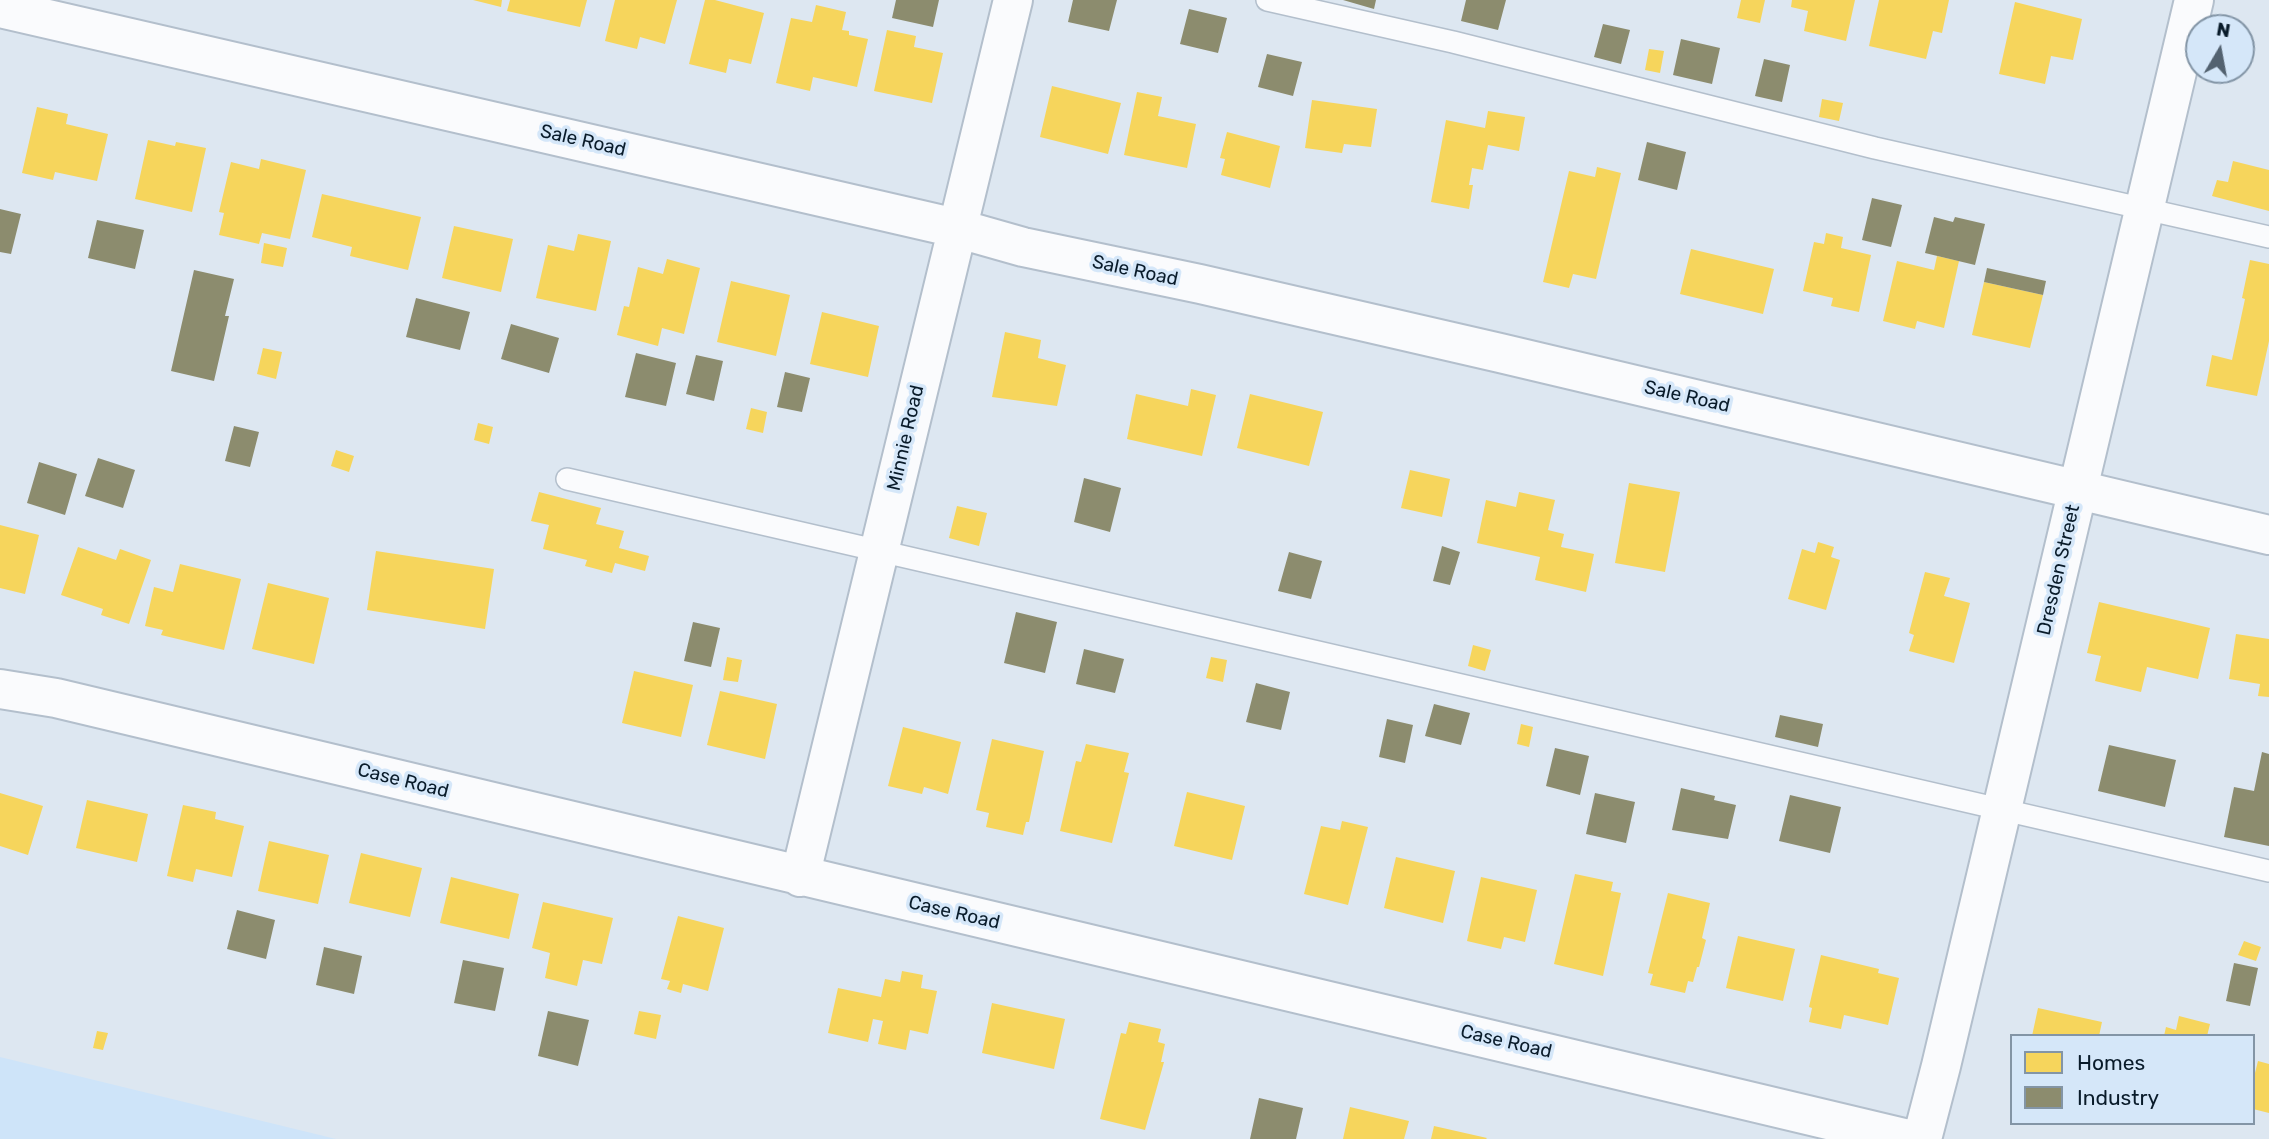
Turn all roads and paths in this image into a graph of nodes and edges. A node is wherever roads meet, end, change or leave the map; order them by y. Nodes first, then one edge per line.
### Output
1 (1013, 0) edge
2 (1267, 0) edge
3 (2194, 0) edge
4 (0, 8) edge
5 (2145, 208) junction
6 (956, 228) junction
7 (2269, 237) edge
8 (567, 479) dead end
9 (2078, 489) junction
10 (2269, 535) edge
11 (879, 550) junction
12 (0, 689) edge
13 (2002, 809) junction
14 (2269, 871) edge
15 (800, 877) junction
16 (1908, 1139) edge
17 (1922, 1139) edge

1 - 6 street, Minnie Road
2 - 5 lane
3 - 5 street, Dresden Street
4 - 6 street, Sale Road
5 - 7 lane
5 - 9 street, Dresden Street
6 - 9 street, Sale Road
6 - 11 street, Minnie Road
8 - 11 lane
9 - 10 street, Sale Road
9 - 13 street, Dresden Street
11 - 13 lane
11 - 15 street, Minnie Road
12 - 15 street, Case Road
13 - 14 lane
13 - 17 street, Dresden Street
15 - 16 street, Case Road

